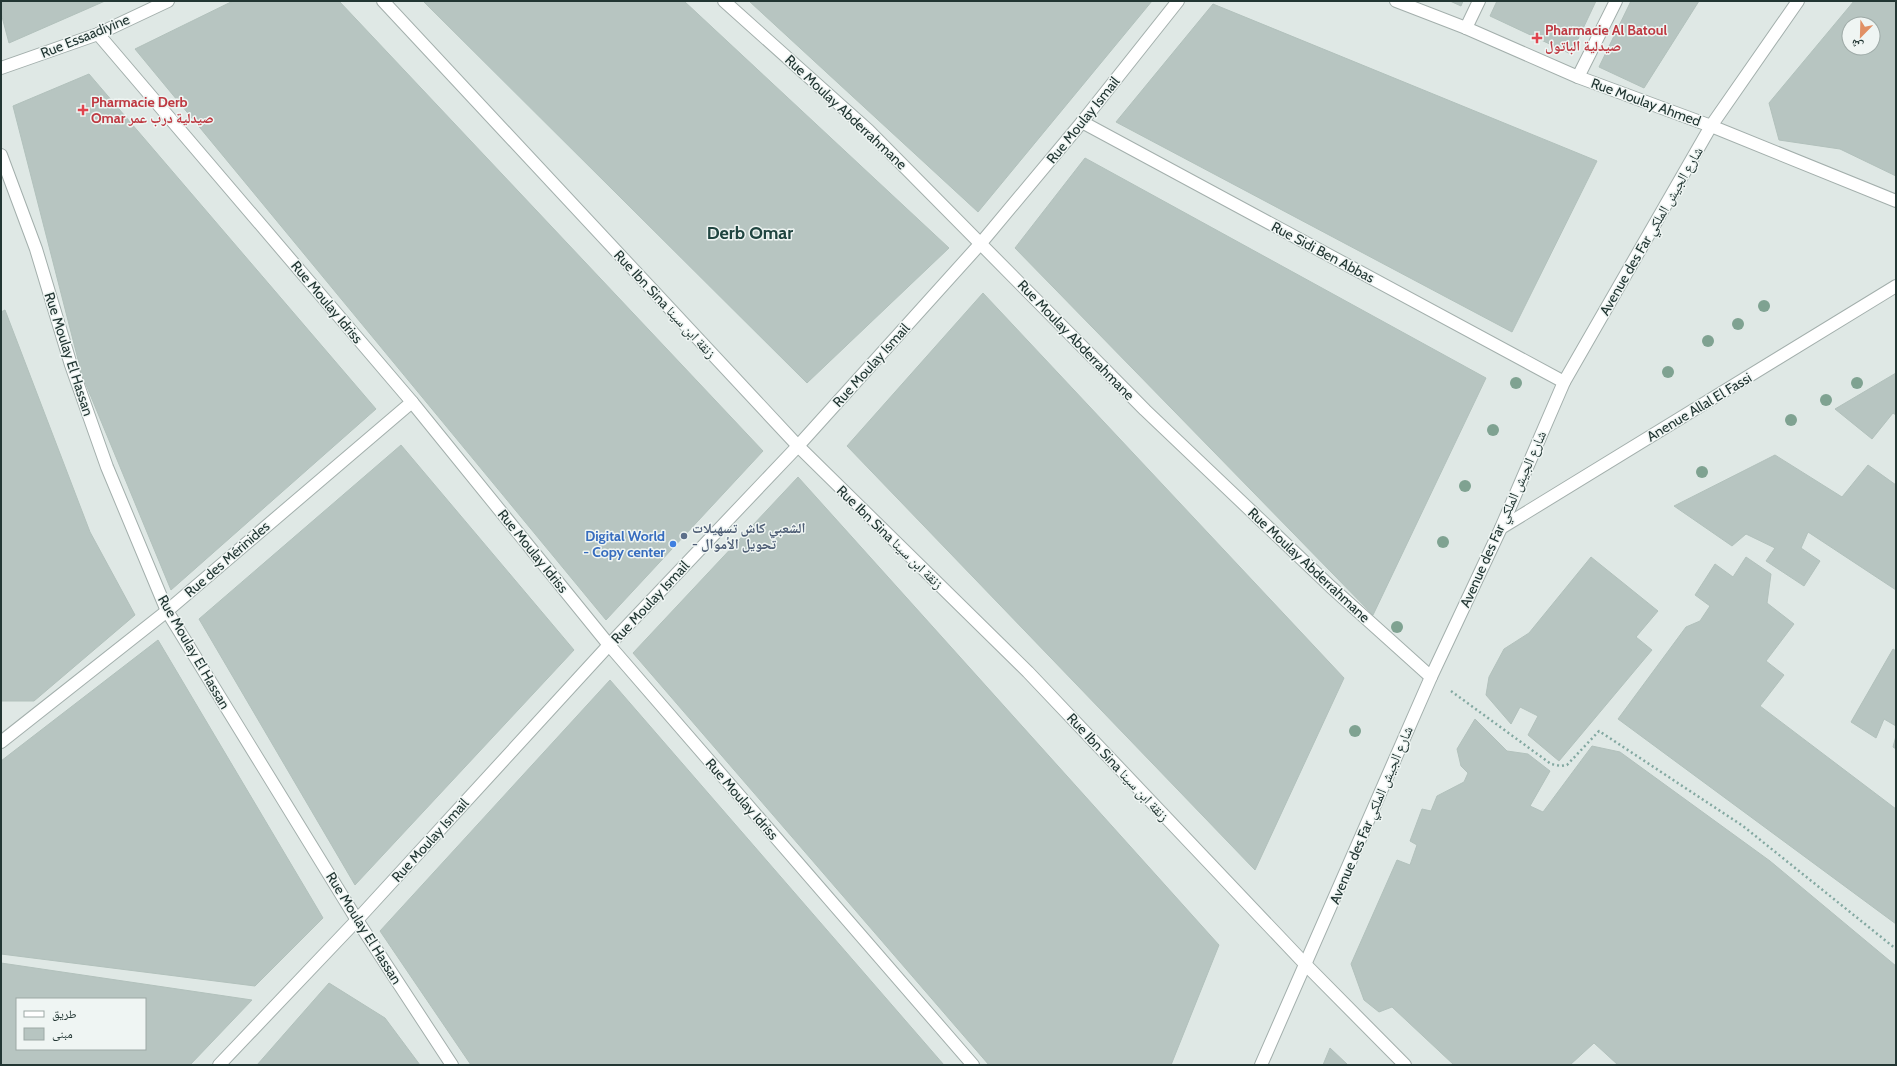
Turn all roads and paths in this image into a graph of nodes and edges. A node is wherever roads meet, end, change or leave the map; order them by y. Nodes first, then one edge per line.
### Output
1 (168, 1) edge
2 (383, 1) edge
3 (724, 1) edge
4 (1178, 1) edge
5 (1396, 1) edge
6 (1479, 1) edge
7 (1616, 1) edge
8 (1798, 1) edge
9 (1466, 28) junction
10 (98, 34) junction
11 (1, 68) edge
12 (1578, 77) junction
13 (1082, 122) junction
14 (1711, 126) junction
15 (1, 154) edge
16 (1896, 201) edge
17 (981, 243) junction
18 (1896, 286) edge
19 (1564, 382) junction
20 (412, 402) junction
21 (798, 446) junction
22 (1501, 528) junction
23 (167, 611) junction
24 (609, 645) junction
25 (1431, 677) junction
26 (1, 742) edge
27 (358, 920) junction
28 (1896, 950) edge
29 (1306, 965) junction
30 (219, 1065) edge
31 (452, 1065) edge
32 (973, 1065) edge
33 (1261, 1065) edge
34 (1405, 1065) edge

1 - 10 street, Rue Essaadiyine
2 - 21 street, Rue Ibn Sina زنقة ابن سينا
3 - 17 street, Rue Moulay Abderrahmane
4 - 13 street, Rue Moulay Ismail
5 - 9 street, Rue Moulay Ahmed
6 - 9 street
7 - 12 street
8 - 14 street, Avenue des Far شارع الجيش الملكي
9 - 12 street, Rue Moulay Ahmed
10 - 11 street, Rue Essaadiyine
10 - 20 street, Rue Moulay Idriss
12 - 14 street, Rue Moulay Ahmed
13 - 17 street, Rue Moulay Ismail
13 - 19 street, Rue Sidi Ben Abbas
14 - 16 street, Rue Moulay Ahmed
14 - 19 street, Avenue des Far شارع الجيش الملكي
15 - 23 street, Rue Moulay El Hassan
17 - 21 street, Rue Moulay Ismail
17 - 25 street, Rue Moulay Abderrahmane
18 - 22 street, Anenue Allal El Fassi
19 - 22 street, Avenue des Far شارع الجيش الملكي
20 - 23 street, Rue des Mérinides
20 - 24 street, Rue Moulay Idriss
21 - 24 street, Rue Moulay Ismail
21 - 29 street, Rue Ibn Sina زنقة ابن سينا
22 - 25 street, Avenue des Far شارع الجيش الملكي
23 - 26 street, Rue des Mérinides
23 - 27 street, Rue Moulay El Hassan
24 - 27 street, Rue Moulay Ismail
24 - 32 street, Rue Moulay Idriss
25 - 28 path
25 - 29 street, Avenue des Far شارع الجيش الملكي
27 - 30 street, Rue Moulay Ismail
27 - 31 street, Rue Moulay El Hassan
29 - 33 street, Avenue des Far شارع الجيش الملكي
29 - 34 street, Rue Ibn Sina زنقة ابن سينا

